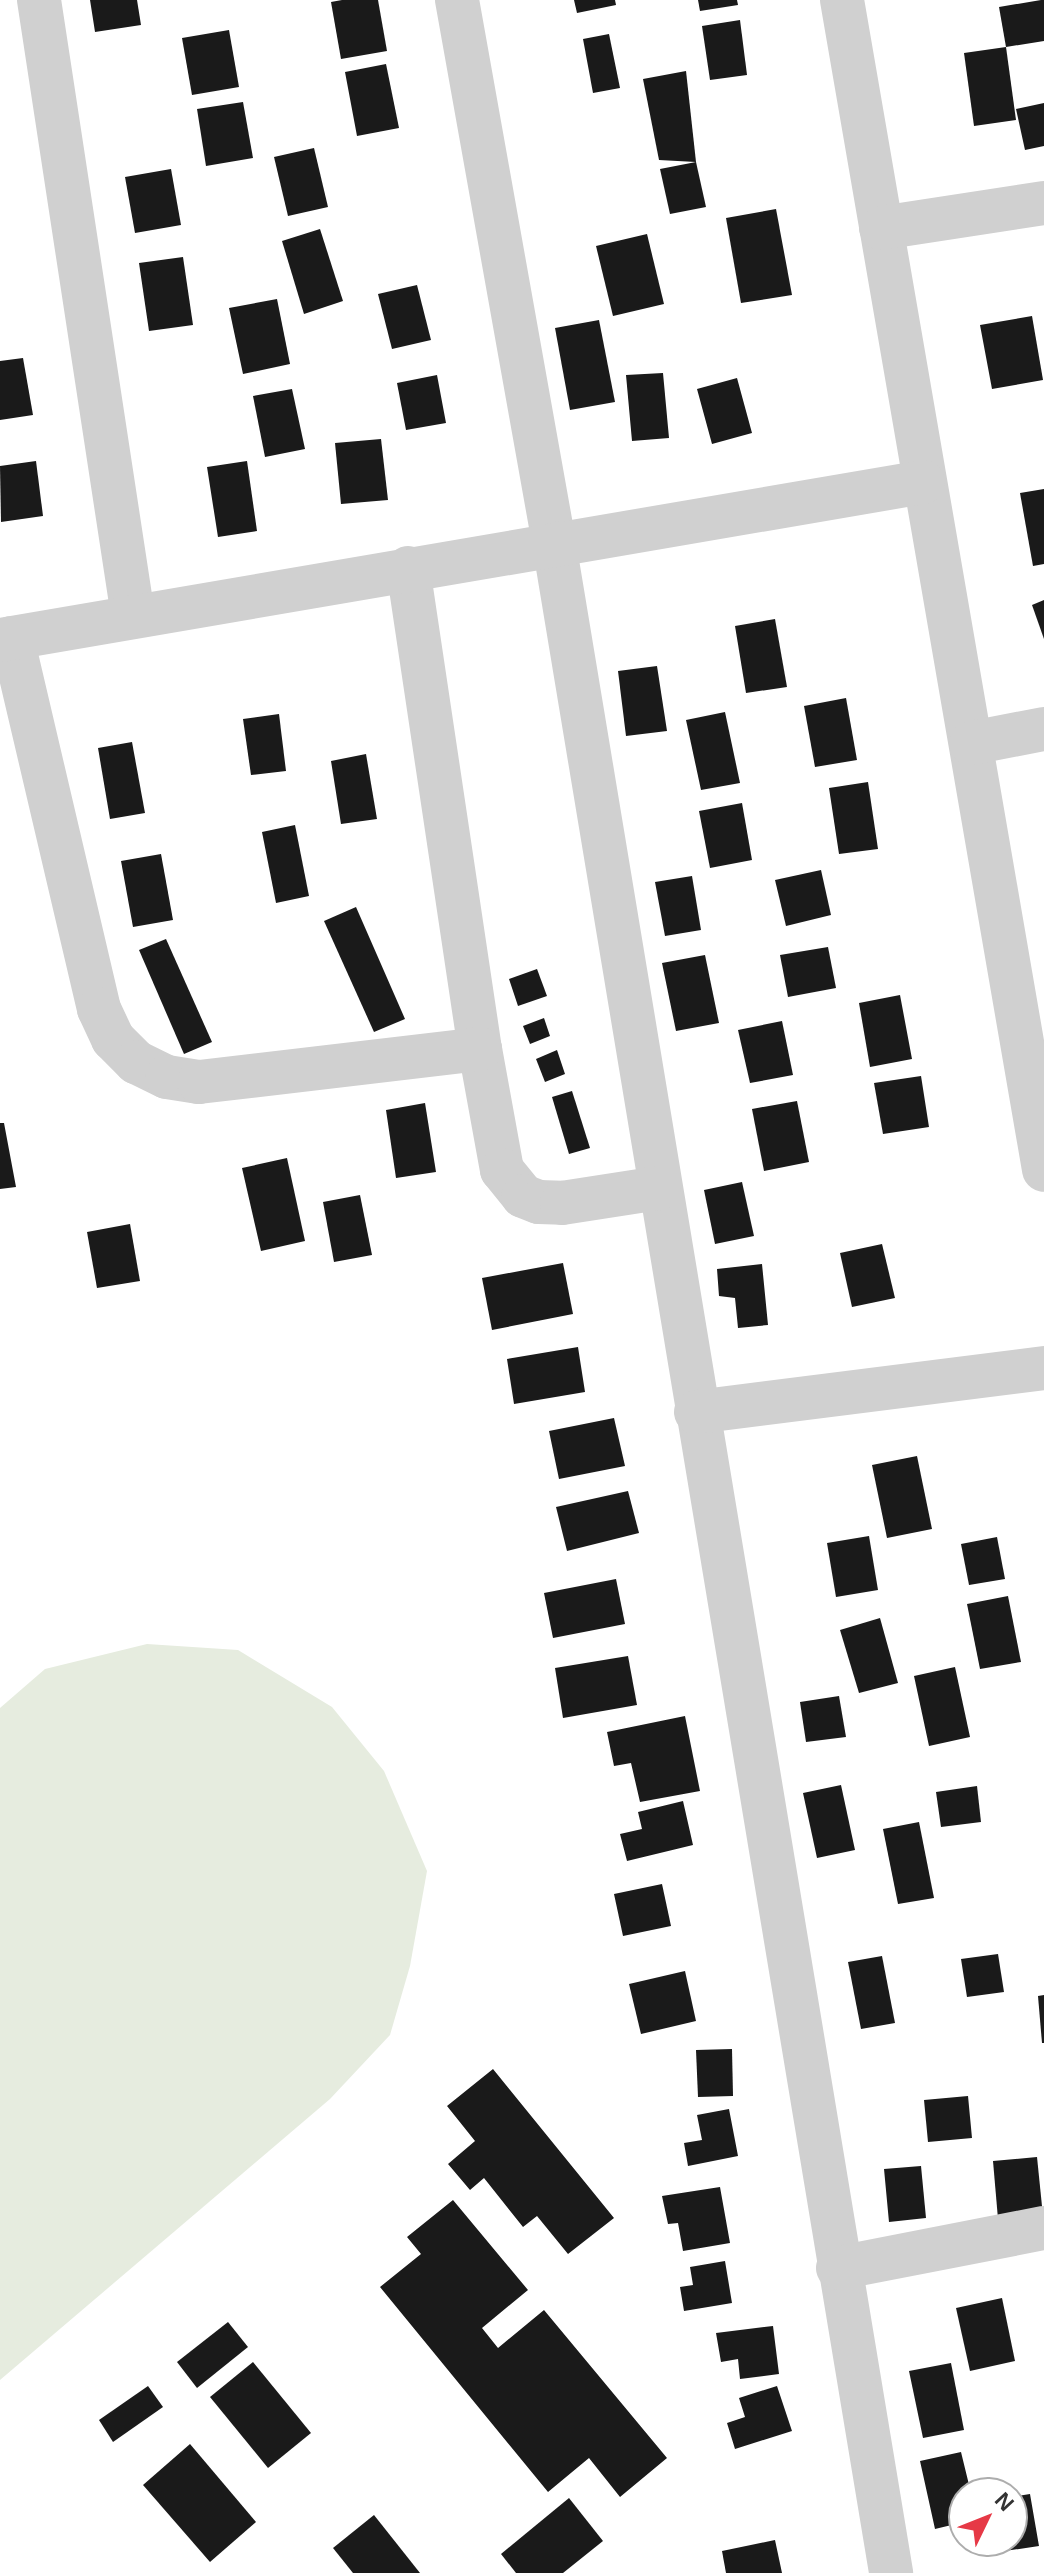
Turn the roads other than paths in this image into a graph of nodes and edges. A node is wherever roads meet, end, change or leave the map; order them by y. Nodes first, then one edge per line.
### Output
1 (39, 0) edge
2 (457, 0) edge
3 (842, 0) edge
4 (1044, 203) edge
5 (881, 228) junction
6 (923, 482) junction
7 (554, 543) junction
8 (408, 568) junction
9 (133, 616) junction
10 (6, 639) edge
11 (1044, 729) edge
12 (971, 743) junction
13 (480, 1049) junction
14 (1044, 1170) edge
15 (659, 1188) junction
16 (1044, 1368) edge
17 (696, 1412) junction
18 (1044, 2228) edge
19 (838, 2268) junction
20 (891, 2573) edge

1 - 9 street
2 - 7 street
3 - 5 street
4 - 5 street
5 - 6 street
6 - 7 street
6 - 12 street
7 - 8 street
7 - 15 street
8 - 9 street
8 - 13 street
9 - 10 street
10 - 13 street
11 - 12 street
12 - 14 street
13 - 15 street
15 - 17 street
16 - 17 street
17 - 19 street
18 - 19 street
19 - 20 street

